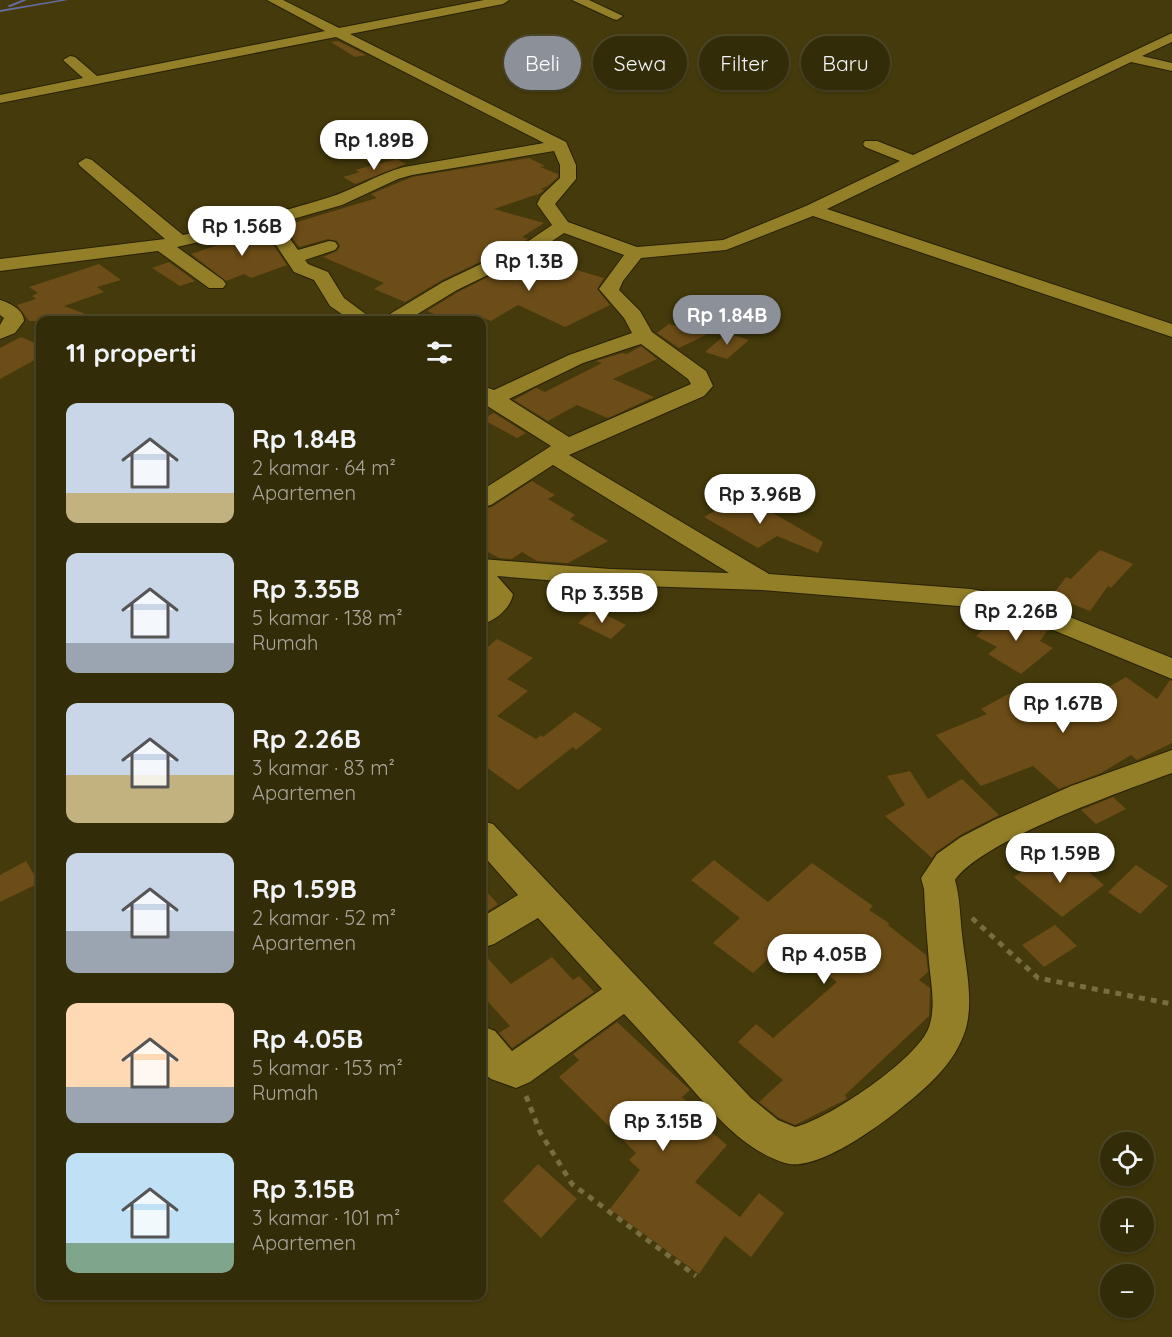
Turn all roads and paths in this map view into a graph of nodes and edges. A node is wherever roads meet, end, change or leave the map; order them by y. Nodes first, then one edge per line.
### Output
1 (273, 0) edge
2 (503, 0) edge
3 (578, 0) edge
4 (617, 15) dead end
5 (337, 31) junction
6 (1170, 40) edge
7 (1131, 58) junction
8 (70, 60) dead end
9 (1172, 67) edge
10 (93, 80) junction
11 (0, 99) edge
12 (871, 144) dead end
13 (560, 145) junction
14 (914, 161) junction
15 (86, 163) dead end
16 (812, 210) junction
17 (268, 221) junction
18 (562, 226) junction
19 (170, 243) junction
20 (329, 246) dead end
21 (635, 253) junction
22 (293, 258) junction
23 (0, 265) edge
24 (216, 284) dead end
25 (0, 306) edge
26 (358, 316) edge
27 (400, 316) edge
28 (1172, 331) edge
29 (0, 333) edge
30 (644, 336) junction
31 (487, 396) edge
32 (560, 451) junction
33 (486, 497) edge
34 (486, 567) edge
35 (486, 582) edge
36 (763, 582) junction
37 (486, 611) edge
38 (1172, 669) edge
39 (1172, 761) edge
40 (486, 837) edge
41 (941, 889) junction
42 (541, 899) junction
43 (486, 932) edge
44 (626, 992) junction
45 (1172, 1004) edge
46 (486, 1048) edge
47 (516, 1070) junction
48 (696, 1276) dead end

1 - 5 street
2 - 5 street
3 - 4 street
5 - 10 street
5 - 13 street
6 - 7 street
7 - 9 street
7 - 14 street
8 - 10 street
10 - 11 street
12 - 14 street
13 - 17 street
13 - 18 street
14 - 16 street
15 - 19 street
16 - 21 street
16 - 28 street
17 - 19 street
17 - 22 street
18 - 21 street
18 - 27 street
19 - 23 street
19 - 24 street
20 - 22 street
21 - 30 street
22 - 26 street
25 - 29 street
30 - 31 street
30 - 32 street
31 - 32 street
32 - 33 street
32 - 36 street
34 - 36 street
35 - 37 street
36 - 38 street
39 - 41 street
40 - 42 street
41 - 44 street
41 - 45 path
42 - 43 street
42 - 44 street
44 - 47 street
46 - 47 street
47 - 48 path

